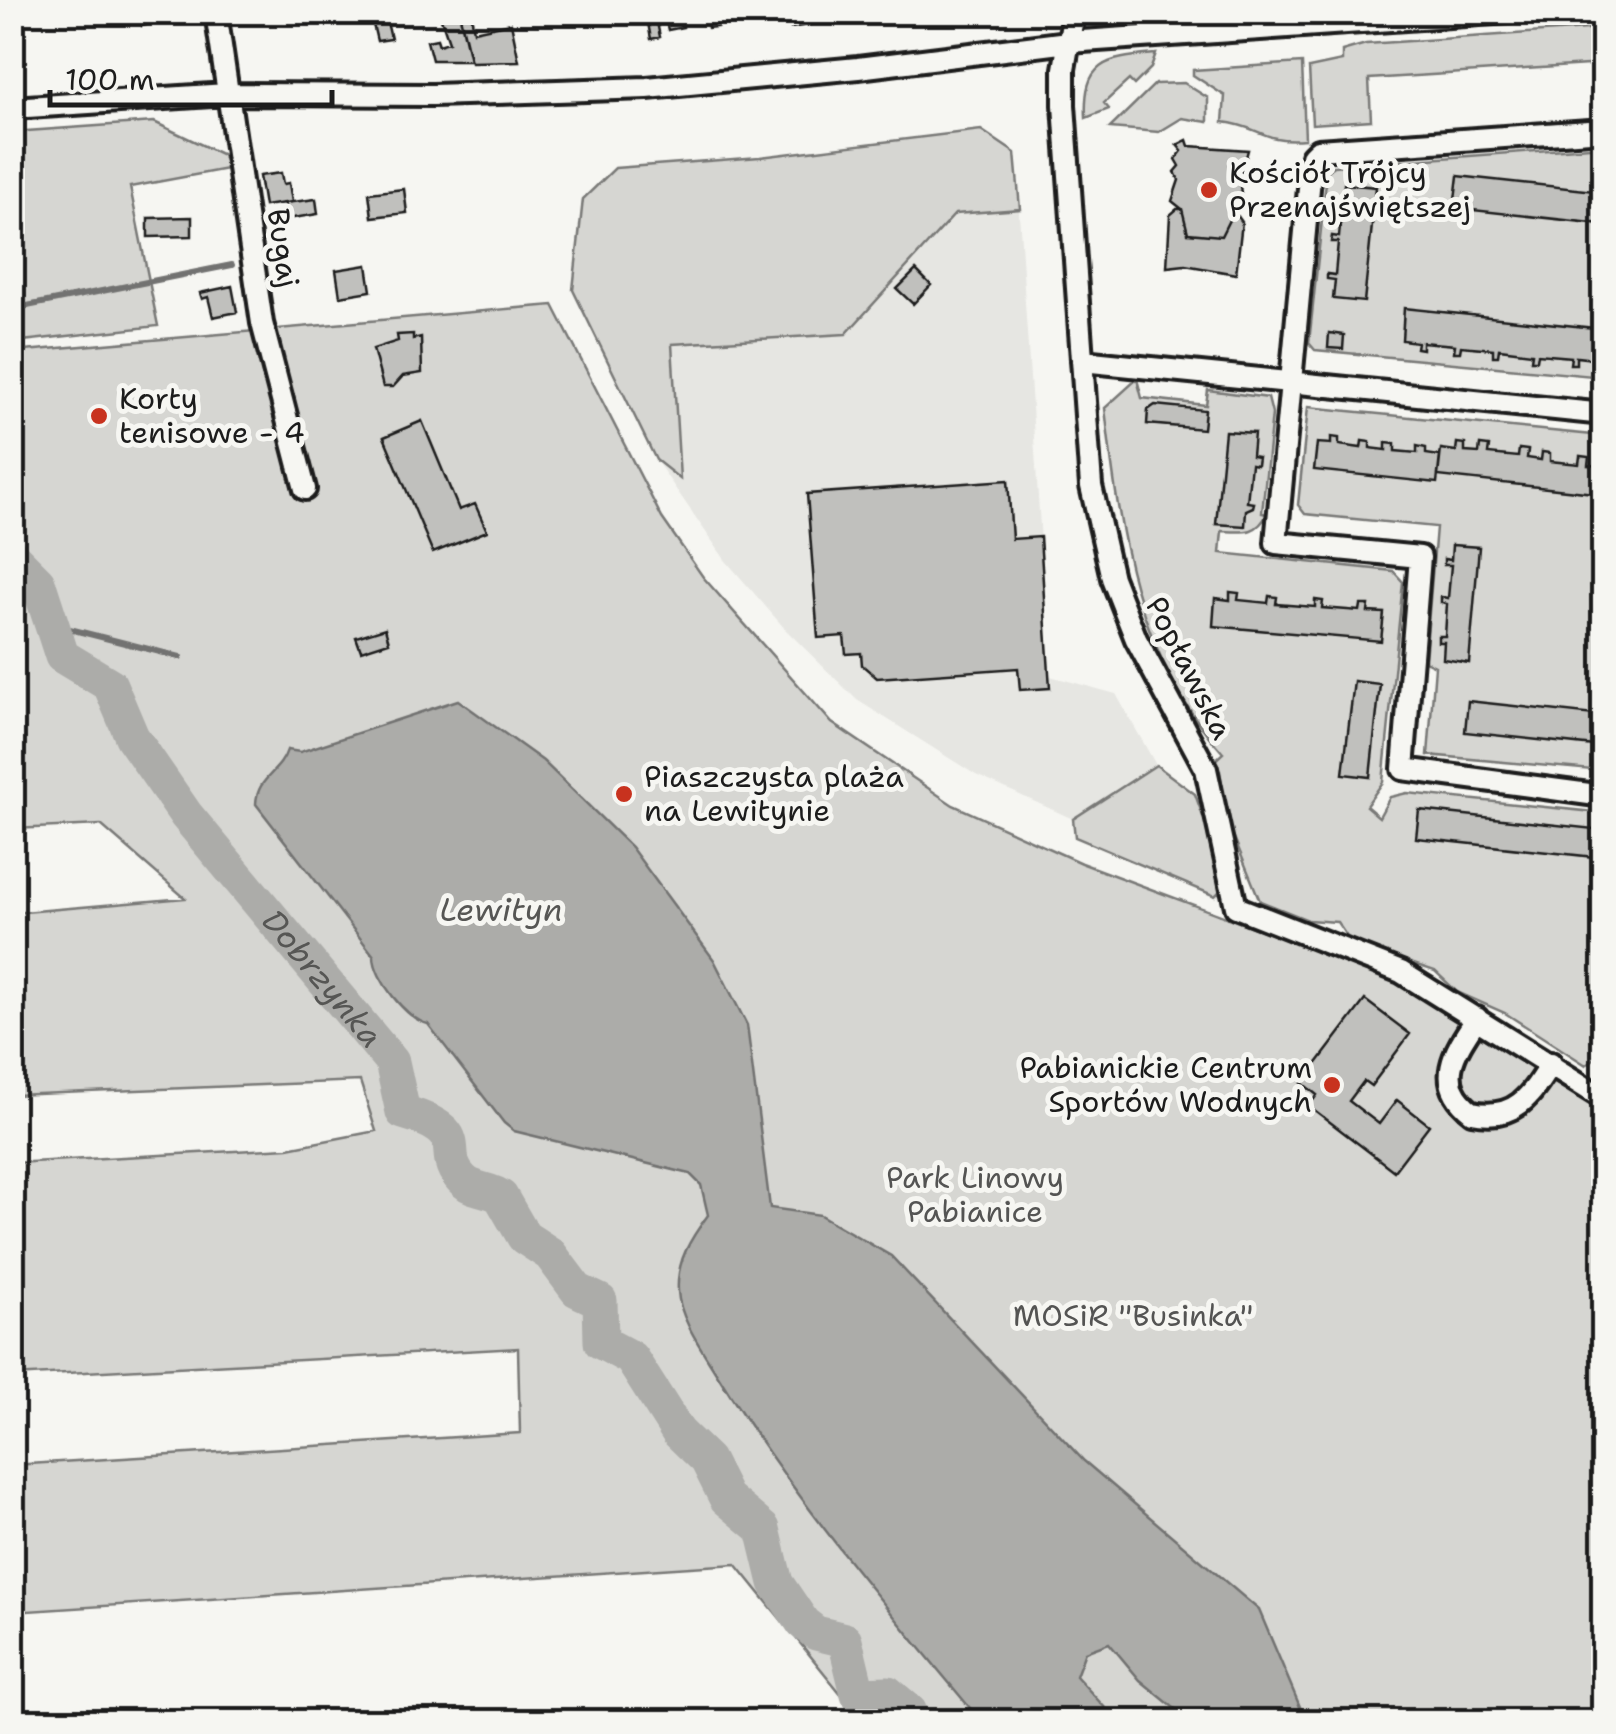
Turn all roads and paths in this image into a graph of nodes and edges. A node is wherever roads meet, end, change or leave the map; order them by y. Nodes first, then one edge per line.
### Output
1 (216, 12) edge
2 (1074, 12) edge
3 (1509, 12) edge
4 (1068, 42) junction
5 (227, 94) junction
6 (12, 108) edge
7 (1604, 130) edge
8 (1082, 360) junction
9 (1290, 382) junction
10 (1604, 414) edge
11 (305, 489) dead end
12 (1604, 796) edge
13 (1477, 1018) junction
14 (1552, 1063) junction
15 (1600, 1087) edge

1 - 5 street, Bugaj
2 - 4 street, Popławska
3 - 4 street
4 - 5 street
4 - 8 street, Popławska
5 - 6 street
5 - 11 street, Bugaj
7 - 9 street
8 - 9 street
8 - 13 street, Popławska
9 - 10 street
9 - 12 street
13 - 14 street, Popławska
13 - 14 street
14 - 15 street, Popławska

